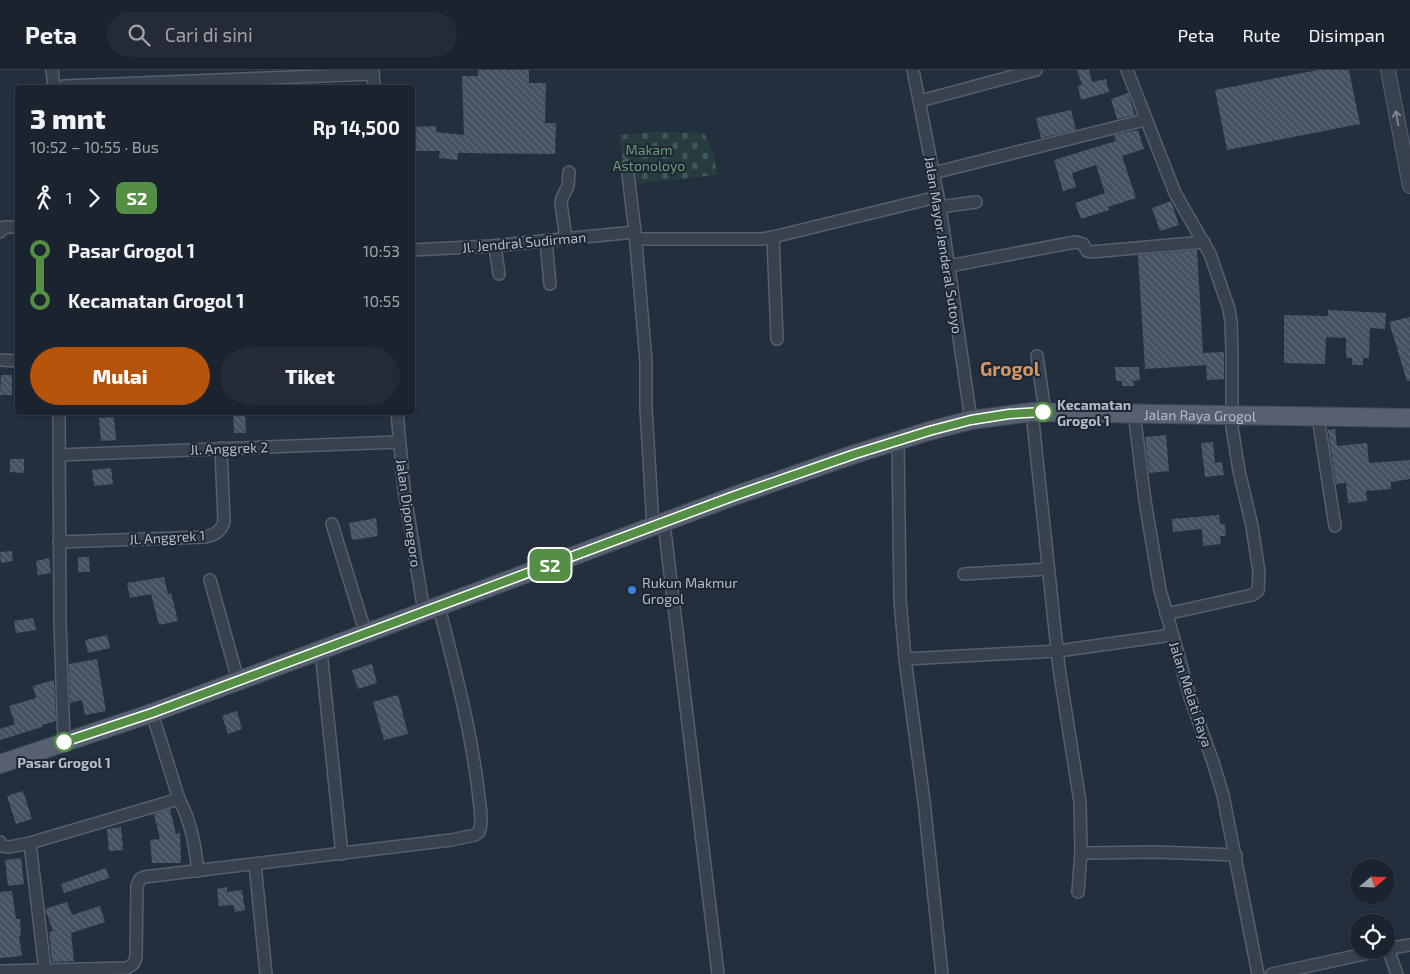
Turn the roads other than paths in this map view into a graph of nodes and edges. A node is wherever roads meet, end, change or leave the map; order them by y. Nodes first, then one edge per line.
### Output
1 (52, 70) edge
2 (913, 70) edge
3 (1036, 70) edge
4 (1127, 70) edge
5 (1388, 70) edge
6 (373, 72) edge
7 (58, 85) edge
8 (101, 85) edge
9 (374, 85) edge
10 (920, 101) junction
11 (1145, 120) junction
12 (627, 166) dead end
13 (569, 172) dead end
14 (933, 172) junction
15 (1410, 186) edge
16 (938, 202) junction
17 (976, 202) dead end
18 (15, 227) edge
19 (0, 232) edge
20 (636, 236) junction
21 (773, 237) junction
22 (566, 239) junction
23 (546, 241) junction
24 (1204, 242) junction
25 (495, 246) junction
26 (415, 250) edge
27 (949, 266) junction
28 (499, 274) dead end
29 (550, 284) dead end
30 (776, 338) dead end
31 (1037, 356) dead end
32 (0, 360) edge
33 (15, 361) edge
34 (1038, 412) junction
35 (1134, 412) junction
36 (1232, 414) junction
37 (59, 415) edge
38 (397, 415) edge
39 (1318, 417) junction
40 (1410, 418) edge
41 (971, 420) junction
42 (898, 441) junction
43 (399, 442) junction
44 (221, 448) junction
45 (59, 455) junction
46 (332, 524) dead end
47 (658, 525) junction
48 (1335, 526) dead end
49 (59, 542) junction
50 (1048, 569) junction
51 (964, 574) dead end
52 (210, 580) dead end
53 (431, 610) junction
54 (1166, 614) junction
55 (366, 634) junction
56 (1172, 635) junction
57 (321, 651) junction
58 (1058, 651) junction
59 (905, 659) junction
60 (238, 680) junction
61 (152, 713) junction
62 (64, 742) junction
63 (0, 764) edge
64 (179, 799) junction
65 (0, 842) edge
66 (30, 843) junction
67 (1081, 851) junction
68 (342, 854) junction
69 (1236, 855) junction
70 (255, 864) junction
71 (198, 871) junction
72 (1078, 892) dead end
73 (1410, 945) edge
74 (1395, 948) edge
75 (1350, 957) edge
76 (1390, 959) edge
77 (45, 970) junction
78 (0, 971) edge
79 (266, 974) edge
80 (718, 974) edge
81 (942, 974) edge
82 (1258, 974) edge
83 (1272, 974) edge
84 (1397, 974) edge

1 - 7 street
2 - 10 street, Jalan Mayor Jenderal Sutoyo
3 - 10 street
4 - 11 street
15 -> 5 street
6 - 8 street
6 - 9 street
10 - 14 street, Jalan Mayor Jenderal Sutoyo
11 - 14 street
11 - 24 street
12 - 20 street
13 - 22 street
14 - 16 street, Jalan Mayor Jenderal Sutoyo
16 - 17 street, Jl. Jendral Sudirman
16 - 21 street, Jl. Jendral Sudirman
16 - 27 street, Jalan Mayor Jenderal Sutoyo
18 - 19 street
20 - 21 street, Jl. Jendral Sudirman
20 - 22 street, Jl. Jendral Sudirman
20 - 47 street
21 - 30 street
22 - 23 street, Jl. Jendral Sudirman
23 - 25 street, Jl. Jendral Sudirman
23 - 29 street
24 - 27 street
24 - 36 street
25 - 26 street, Jl. Jendral Sudirman
25 - 28 street
27 - 41 street, Jalan Mayor Jenderal Sutoyo
31 - 34 street
32 - 33 street
34 - 35 main road, Jalan Raya Grogol
34 - 41 main road, Jalan Raya Grogol
34 - 50 street
35 - 36 main road, Jalan Raya Grogol
35 - 54 street, Jalan Melati Raya
36 - 39 main road, Jalan Raya Grogol
36 - 54 street
37 - 45 street
38 - 43 street, Jalan Diponegoro
39 - 40 main road, Jalan Raya Grogol
39 - 48 street
41 - 42 main road, Jalan Raya Grogol
42 - 47 main road, Jalan Raya Grogol
42 - 59 street
43 - 44 street, Jl. Anggrek 2
43 - 53 street, Jalan Diponegoro
44 - 45 street, Jl. Anggrek 2
44 - 49 street, Jl. Anggrek 1
45 - 49 street
46 - 55 street
47 - 53 main road, Jalan Raya Grogol
47 - 80 street
49 - 62 street
50 - 51 street
50 - 58 street
52 - 60 street
53 - 55 main road, Jalan Raya Grogol
53 - 68 street, Jalan Diponegoro
54 - 56 street, Jalan Melati Raya
55 - 57 main road, Jalan Raya Grogol
56 - 58 street
56 - 69 street, Jalan Melati Raya
57 - 60 main road, Jalan Raya Grogol
57 - 68 street
58 - 59 street
58 - 67 street
59 - 81 street
60 - 61 main road, Jalan Raya Grogol
61 - 62 main road, Jalan Raya Grogol
61 - 64 street
62 - 63 main road, Jalan Raya Grogol
64 - 66 street
64 - 71 street
65 - 66 street
66 - 77 street
67 - 69 street
67 - 72 street
68 - 70 street
69 - 82 street, Jalan Melati Raya
70 - 71 street
70 - 79 street
71 - 77 street
73 - 74 street
75 - 83 street
76 - 84 street
77 - 78 street

